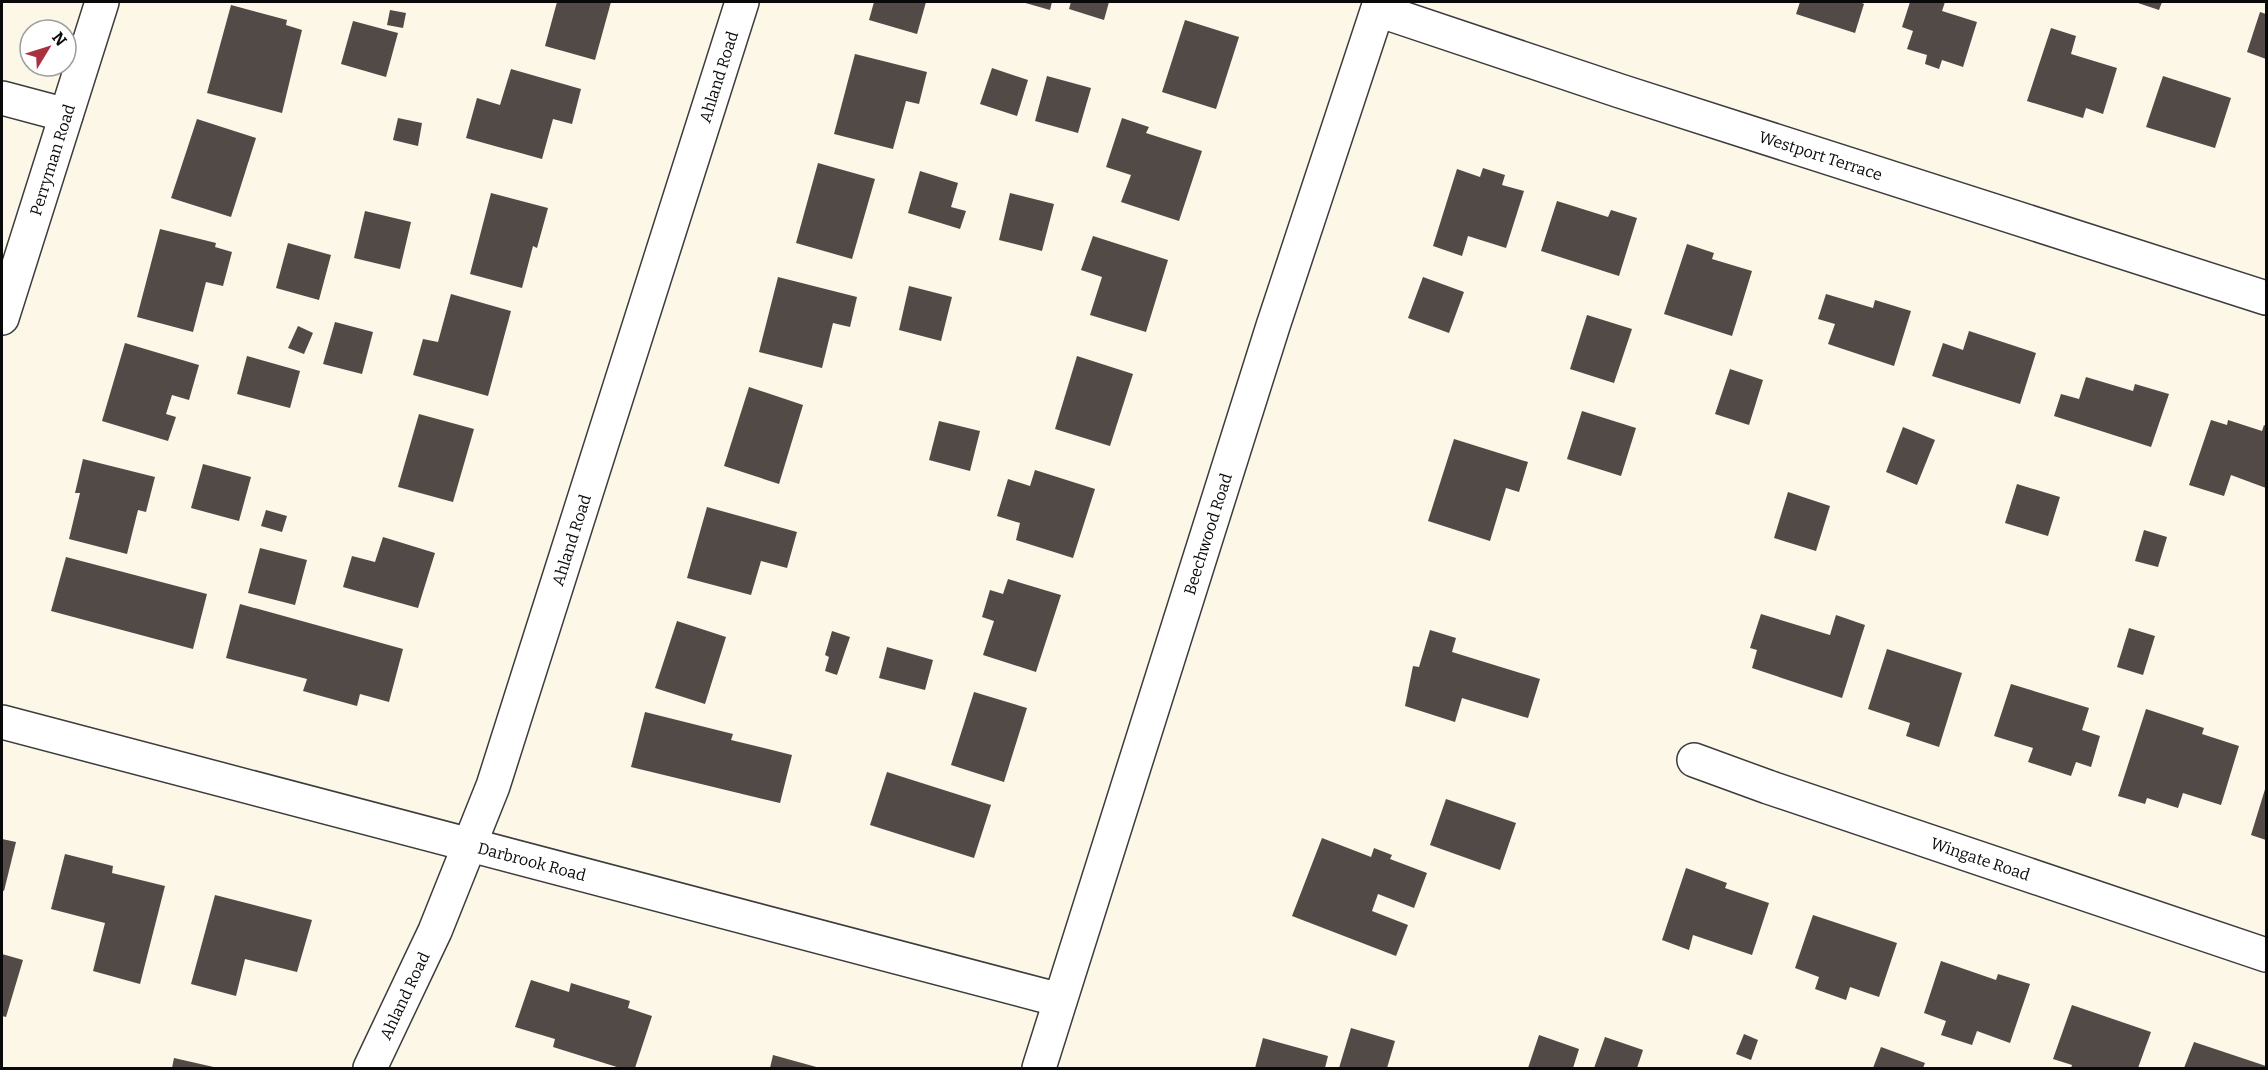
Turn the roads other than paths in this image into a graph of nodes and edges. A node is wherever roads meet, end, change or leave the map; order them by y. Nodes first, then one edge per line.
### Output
1 (102, 2) edge
2 (742, 2) edge
3 (1379, 6) edge
4 (2, 98) edge
5 (66, 115) junction
6 (2266, 298) edge
7 (2, 318) edge
8 (2, 722) edge
9 (1694, 760) dead end
10 (471, 845) junction
11 (2266, 956) edge
12 (1060, 1000) junction
13 (370, 1068) edge
14 (1039, 1068) edge

1 - 5 street, Perryman Road
2 - 10 street, Ahland Road
3 - 6 street, Westport Terrace
3 - 12 street, Beechwood Road
4 - 5 street
5 - 7 street, Perryman Road
8 - 10 street, Darbrook Road
9 - 11 street, Wingate Road
10 - 12 street, Darbrook Road
10 - 13 street, Ahland Road
12 - 14 street, Beechwood Road

